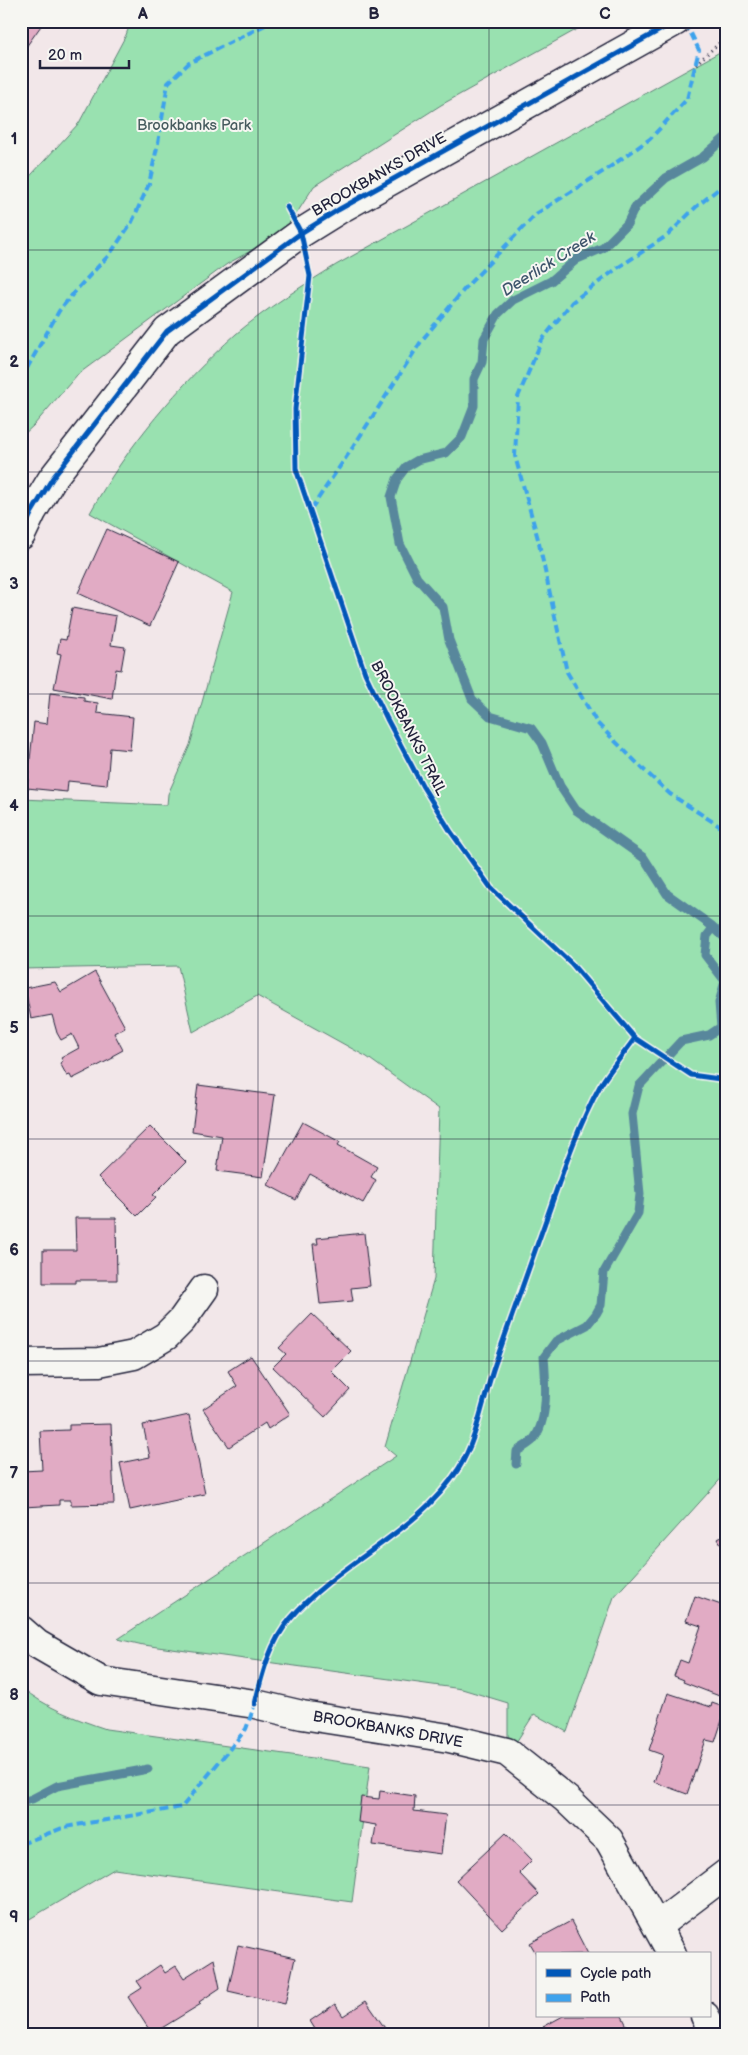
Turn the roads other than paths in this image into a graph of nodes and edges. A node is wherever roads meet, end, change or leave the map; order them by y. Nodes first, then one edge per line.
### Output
1 (676, 21) edge
2 (52, 479) junction
3 (21, 497) edge
4 (21, 535) edge
5 (204, 1289) dead end
6 (21, 1362) edge
7 (21, 1630) edge
8 (727, 1873) edge
9 (657, 1926) junction
10 (671, 1952) edge
11 (706, 2018) edge
12 (715, 2034) edge

1 - 2 street, BROOKBANKS DRIVE
2 - 3 street
2 - 4 street, BROOKBANKS DRIVE
5 - 6 street
7 - 9 street, BROOKBANKS DRIVE
8 - 9 street
9 - 10 street, BROOKBANKS DRIVE
11 - 12 street

